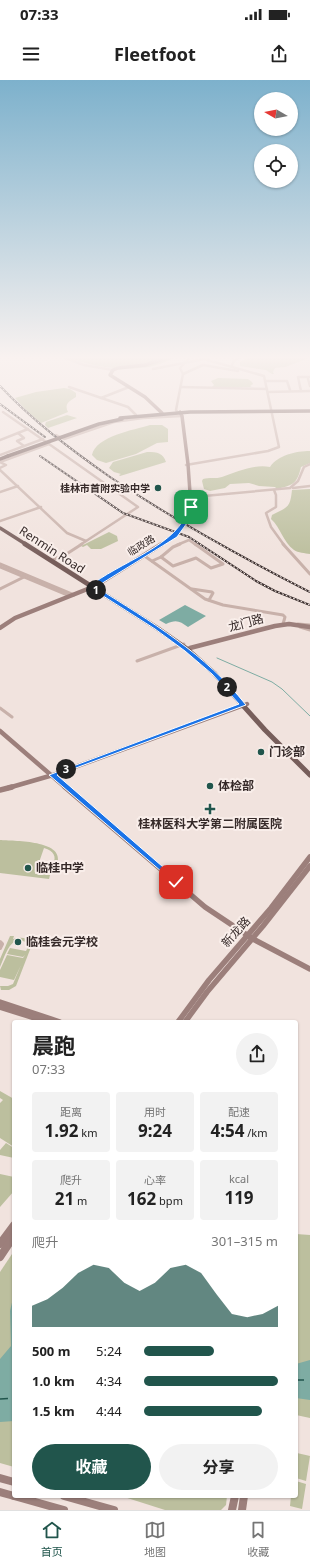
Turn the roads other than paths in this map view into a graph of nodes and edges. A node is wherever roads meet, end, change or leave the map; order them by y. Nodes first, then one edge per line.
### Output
1 (20, 424) edge
2 (100, 424) edge
3 (109, 424) edge
4 (181, 424) edge
5 (274, 424) edge
6 (28, 429) junction
7 (18, 432) junction
8 (56, 434) dead end
9 (43, 439) junction
10 (0, 440) edge
11 (50, 444) junction
12 (24, 446) junction
13 (0, 459) edge
14 (187, 464) junction
15 (310, 464) edge
16 (0, 469) edge
17 (18, 486) junction
18 (310, 486) edge
19 (290, 488) junction
20 (274, 490) junction
21 (0, 492) edge
22 (193, 497) dead end
23 (41, 507) junction
24 (0, 521) edge
25 (0, 525) edge
26 (0, 528) edge
27 (86, 541) junction
28 (146, 557) dead end
29 (161, 557) junction
30 (54, 559) junction
31 (152, 561) junction
32 (0, 564) edge
33 (0, 567) edge
34 (310, 574) edge
35 (25, 576) junction
36 (92, 586) junction
37 (190, 588) junction
38 (0, 589) edge
39 (72, 595) junction
40 (209, 600) junction
41 (283, 624) junction
42 (295, 624) junction
43 (309, 626) edge
44 (0, 628) edge
45 (310, 630) edge
46 (182, 644) junction
47 (190, 648) junction
48 (137, 661) dead end
49 (245, 704) junction
50 (0, 708) edge
51 (12, 717) dead end
52 (1, 733) edge
53 (310, 770) edge
54 (52, 775) junction
55 (310, 775) edge
56 (0, 790) edge
57 (310, 857) edge
58 (310, 866) edge
59 (250, 937) junction
60 (0, 942) edge
61 (0, 948) edge
62 (310, 969) edge
63 (0, 1004) edge
64 (42, 1020) edge
65 (53, 1020) edge
66 (179, 1020) edge
67 (186, 1020) edge
68 (12, 1228) edge
69 (12, 1239) edge
70 (0, 1244) edge
71 (0, 1257) edge
72 (0, 1478) edge
73 (12, 1481) edge
74 (0, 1492) edge
75 (12, 1495) edge
76 (21, 1498) edge
77 (71, 1498) edge
78 (235, 1498) edge
79 (244, 1498) edge
80 (64, 1510) edge
81 (114, 1510) edge
82 (232, 1510) edge
83 (242, 1510) edge

1 - 6 street
2 - 13 main road, bridge
3 - 8 street
4 - 14 street, 临政路
5 - 14 street
6 - 7 street
6 - 9 street
7 - 10 street
7 - 12 street
9 - 11 street
9 - 12 street
11 - 13 street
11 - 27 street
12 - 13 street
13 - 16 street
14 - 36 street, 临政路, bridge
15 - 19 street
16 - 17 street
17 - 21 street
17 - 23 street
18 - 19 street
19 - 20 street
20 - 22 street
20 - 34 street
23 - 24 street
23 - 27 street
25 - 30 main road, Renmin Road
26 - 36 main road, Renmin Road
27 - 30 street
28 - 31 street
29 - 29 street
29 - 31 street
30 - 36 main road, Renmin Road
31 - 37 street
32 - 35 street
33 - 35 street
35 - 38 street
35 - 39 street
36 - 39 street, 临政路
36 - 46 main road, Renmin Road
37 - 40 street
37 - 40 street
39 - 44 street, 临政路
40 - 41 street
41 - 42 street, 龙门路
41 - 47 street, 龙门路
42 - 43 street, 龙门路
42 - 45 street
46 - 47 main road, Renmin Road
46 - 48 street
46 - 49 main road, Renmin Road
47 - 49 main road, Renmin Road
49 - 53 main road, Renmin Road
49 - 54 street
49 - 55 main road, Renmin Road
50 - 51 street
52 - 54 street
54 - 56 street
54 - 59 street
57 - 59 street, 新龙路
58 - 59 street
59 - 62 street
59 - 66 street, 新龙路
59 - 67 street
60 - 61 street
63 - 64 street
63 - 65 street
68 - 70 street
69 - 71 street
72 - 73 street
74 - 75 street
76 - 80 street
77 - 81 street
78 - 82 street
79 - 83 street

